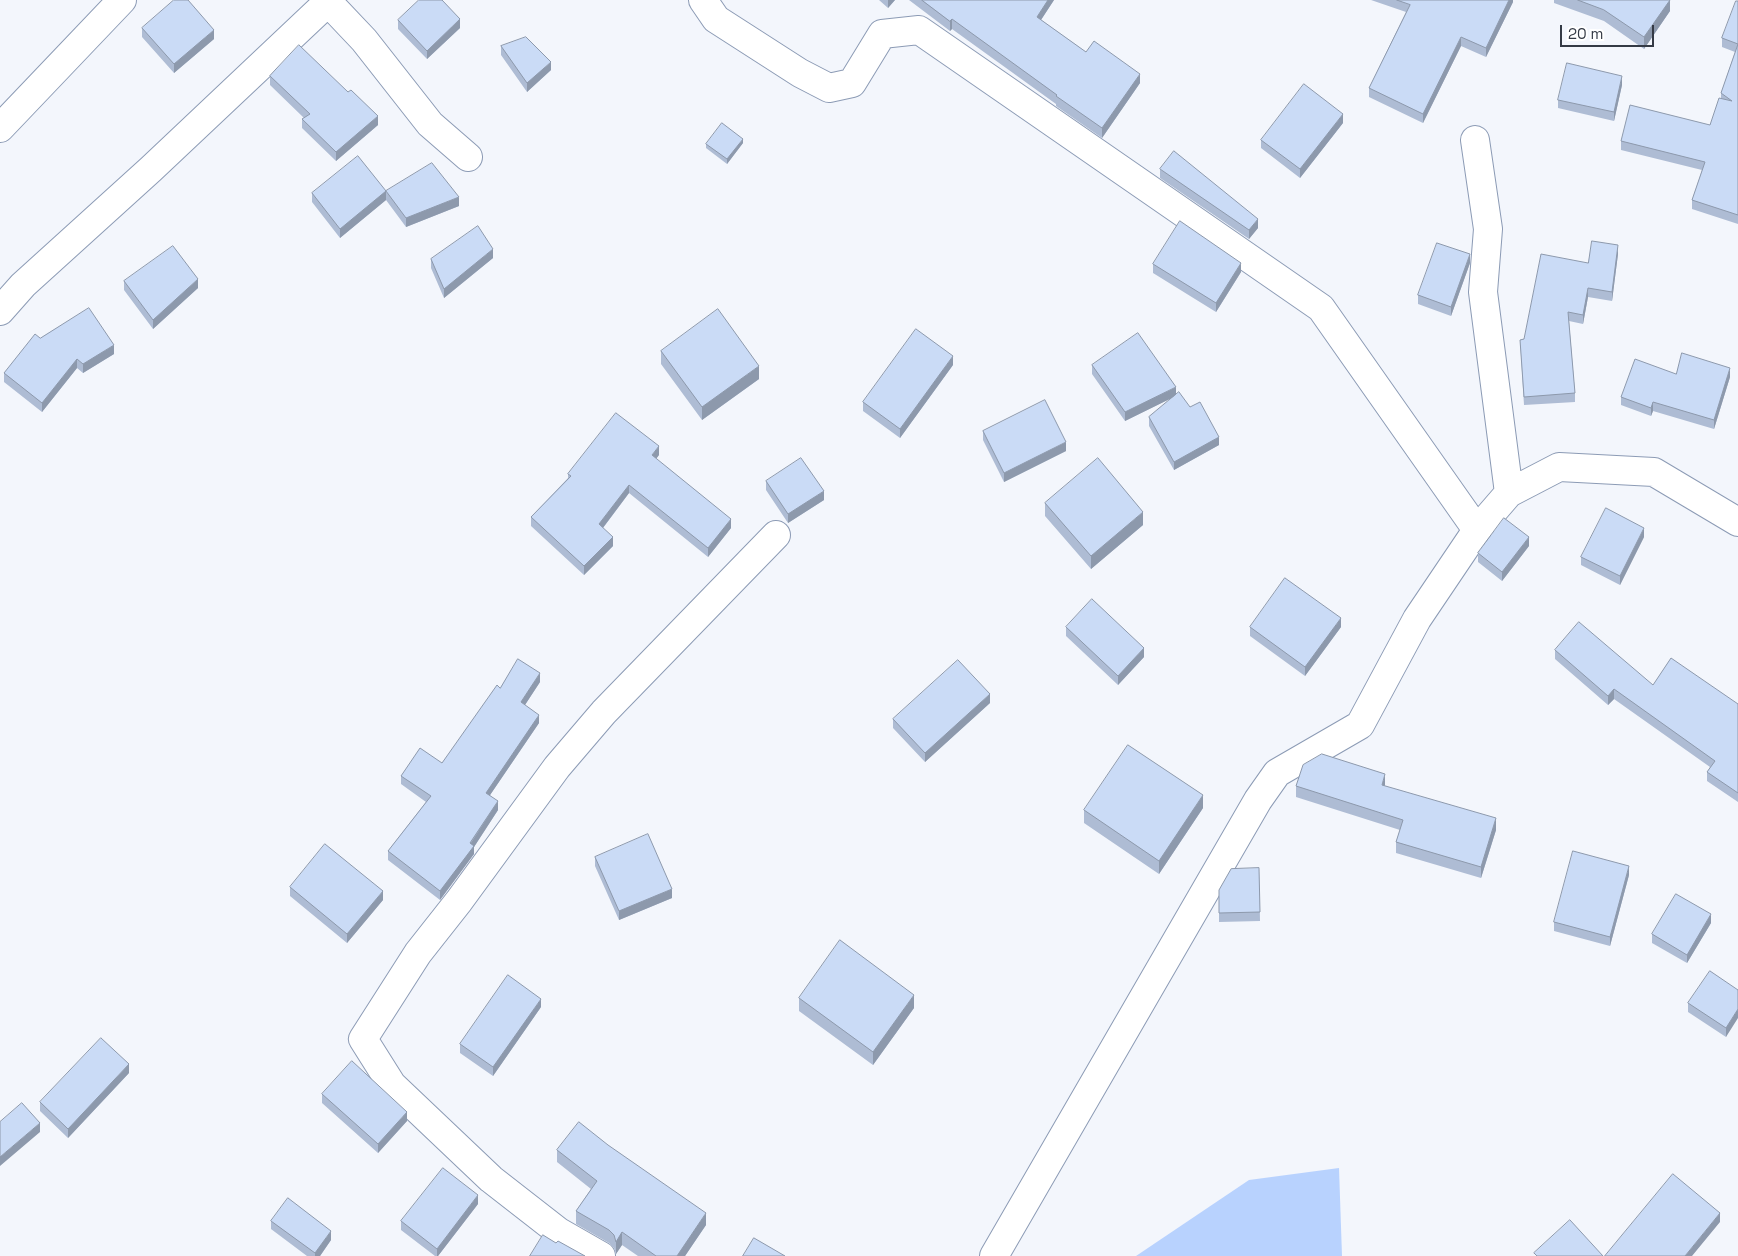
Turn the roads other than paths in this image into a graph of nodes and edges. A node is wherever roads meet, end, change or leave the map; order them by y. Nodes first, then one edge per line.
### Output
1 (122, 0) edge
2 (703, 0) edge
3 (0, 128) edge
4 (1475, 140) dead end
5 (468, 156) dead end
6 (0, 311) edge
7 (1509, 493) junction
8 (1738, 522) edge
9 (1477, 530) junction
10 (776, 535) dead end
11 (601, 1256) edge
12 (994, 1256) edge

1 - 3 street
2 - 9 street
4 - 7 street
5 - 6 street
7 - 8 street
7 - 9 street
9 - 12 street
10 - 11 street

